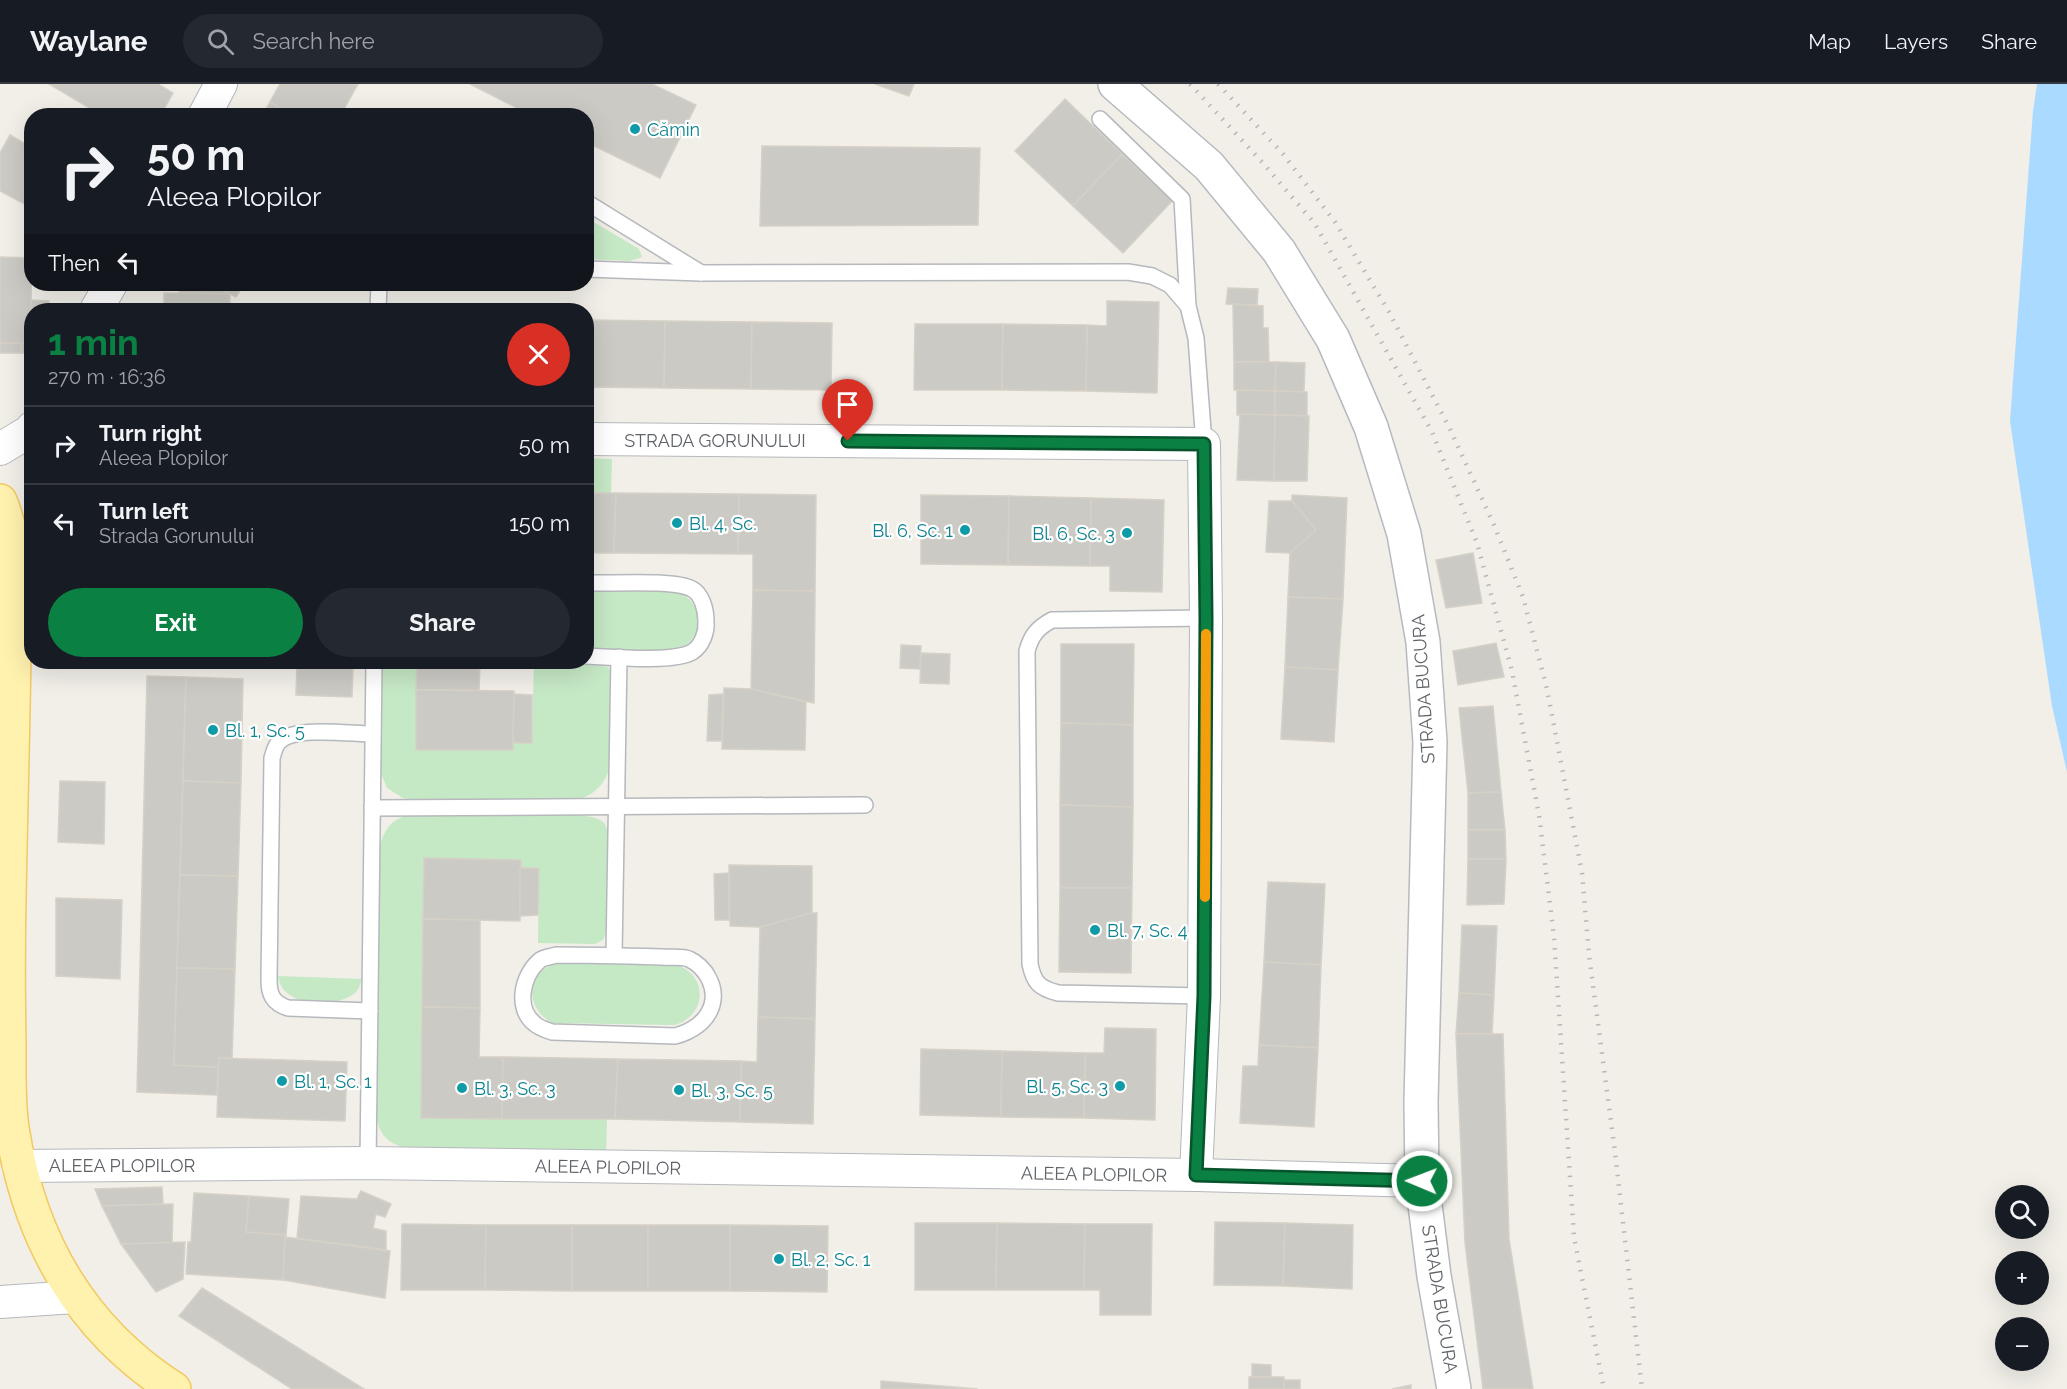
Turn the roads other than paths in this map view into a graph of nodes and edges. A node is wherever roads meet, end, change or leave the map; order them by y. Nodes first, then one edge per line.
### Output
1 (221, 84) edge
2 (1115, 84) edge
3 (208, 108) edge
4 (1100, 119) dead end
5 (594, 207) edge
6 (594, 269) edge
7 (701, 273) junction
8 (1188, 306) junction
9 (24, 434) edge
10 (594, 439) edge
11 (1204, 444) junction
12 (0, 449) edge
13 (0, 501) edge
14 (594, 584) edge
15 (1206, 618) junction
16 (7, 625) edge
17 (594, 656) edge
18 (619, 657) junction
19 (374, 669) edge
20 (373, 734) junction
21 (865, 805) dead end
22 (617, 806) junction
23 (372, 808) junction
24 (614, 955) junction
25 (4, 974) edge
26 (1204, 996) junction
27 (370, 1011) junction
28 (368, 1163) junction
29 (19, 1166) junction
30 (1196, 1175) junction
31 (1422, 1181) junction
32 (75, 1297) junction
33 (0, 1302) edge
34 (174, 1389) edge
35 (1454, 1389) edge

1 - 3 street
2 - 31 main road, STRADA BUCURA
4 - 8 lane
5 - 7 lane
6 - 7 lane
7 - 8 lane
8 - 11 lane
9 - 12 street
10 - 11 street, STRADA GORUNULUI
11 - 15 street
13 - 16 main road
14 - 18 lane
15 - 26 street
15 - 26 lane
16 - 25 main road
17 - 18 lane
18 - 22 lane
19 - 20 lane
20 - 23 lane
20 - 27 lane
21 - 22 lane
22 - 23 lane
22 - 24 lane
23 - 27 lane
24 - 24 lane
25 - 29 main road
26 - 30 street
27 - 28 lane
28 - 29 street, ALEEA PLOPILOR
28 - 30 street, ALEEA PLOPILOR
29 - 32 main road
30 - 31 street, ALEEA PLOPILOR
31 - 35 main road, STRADA BUCURA
32 - 33 street
32 - 34 main road

